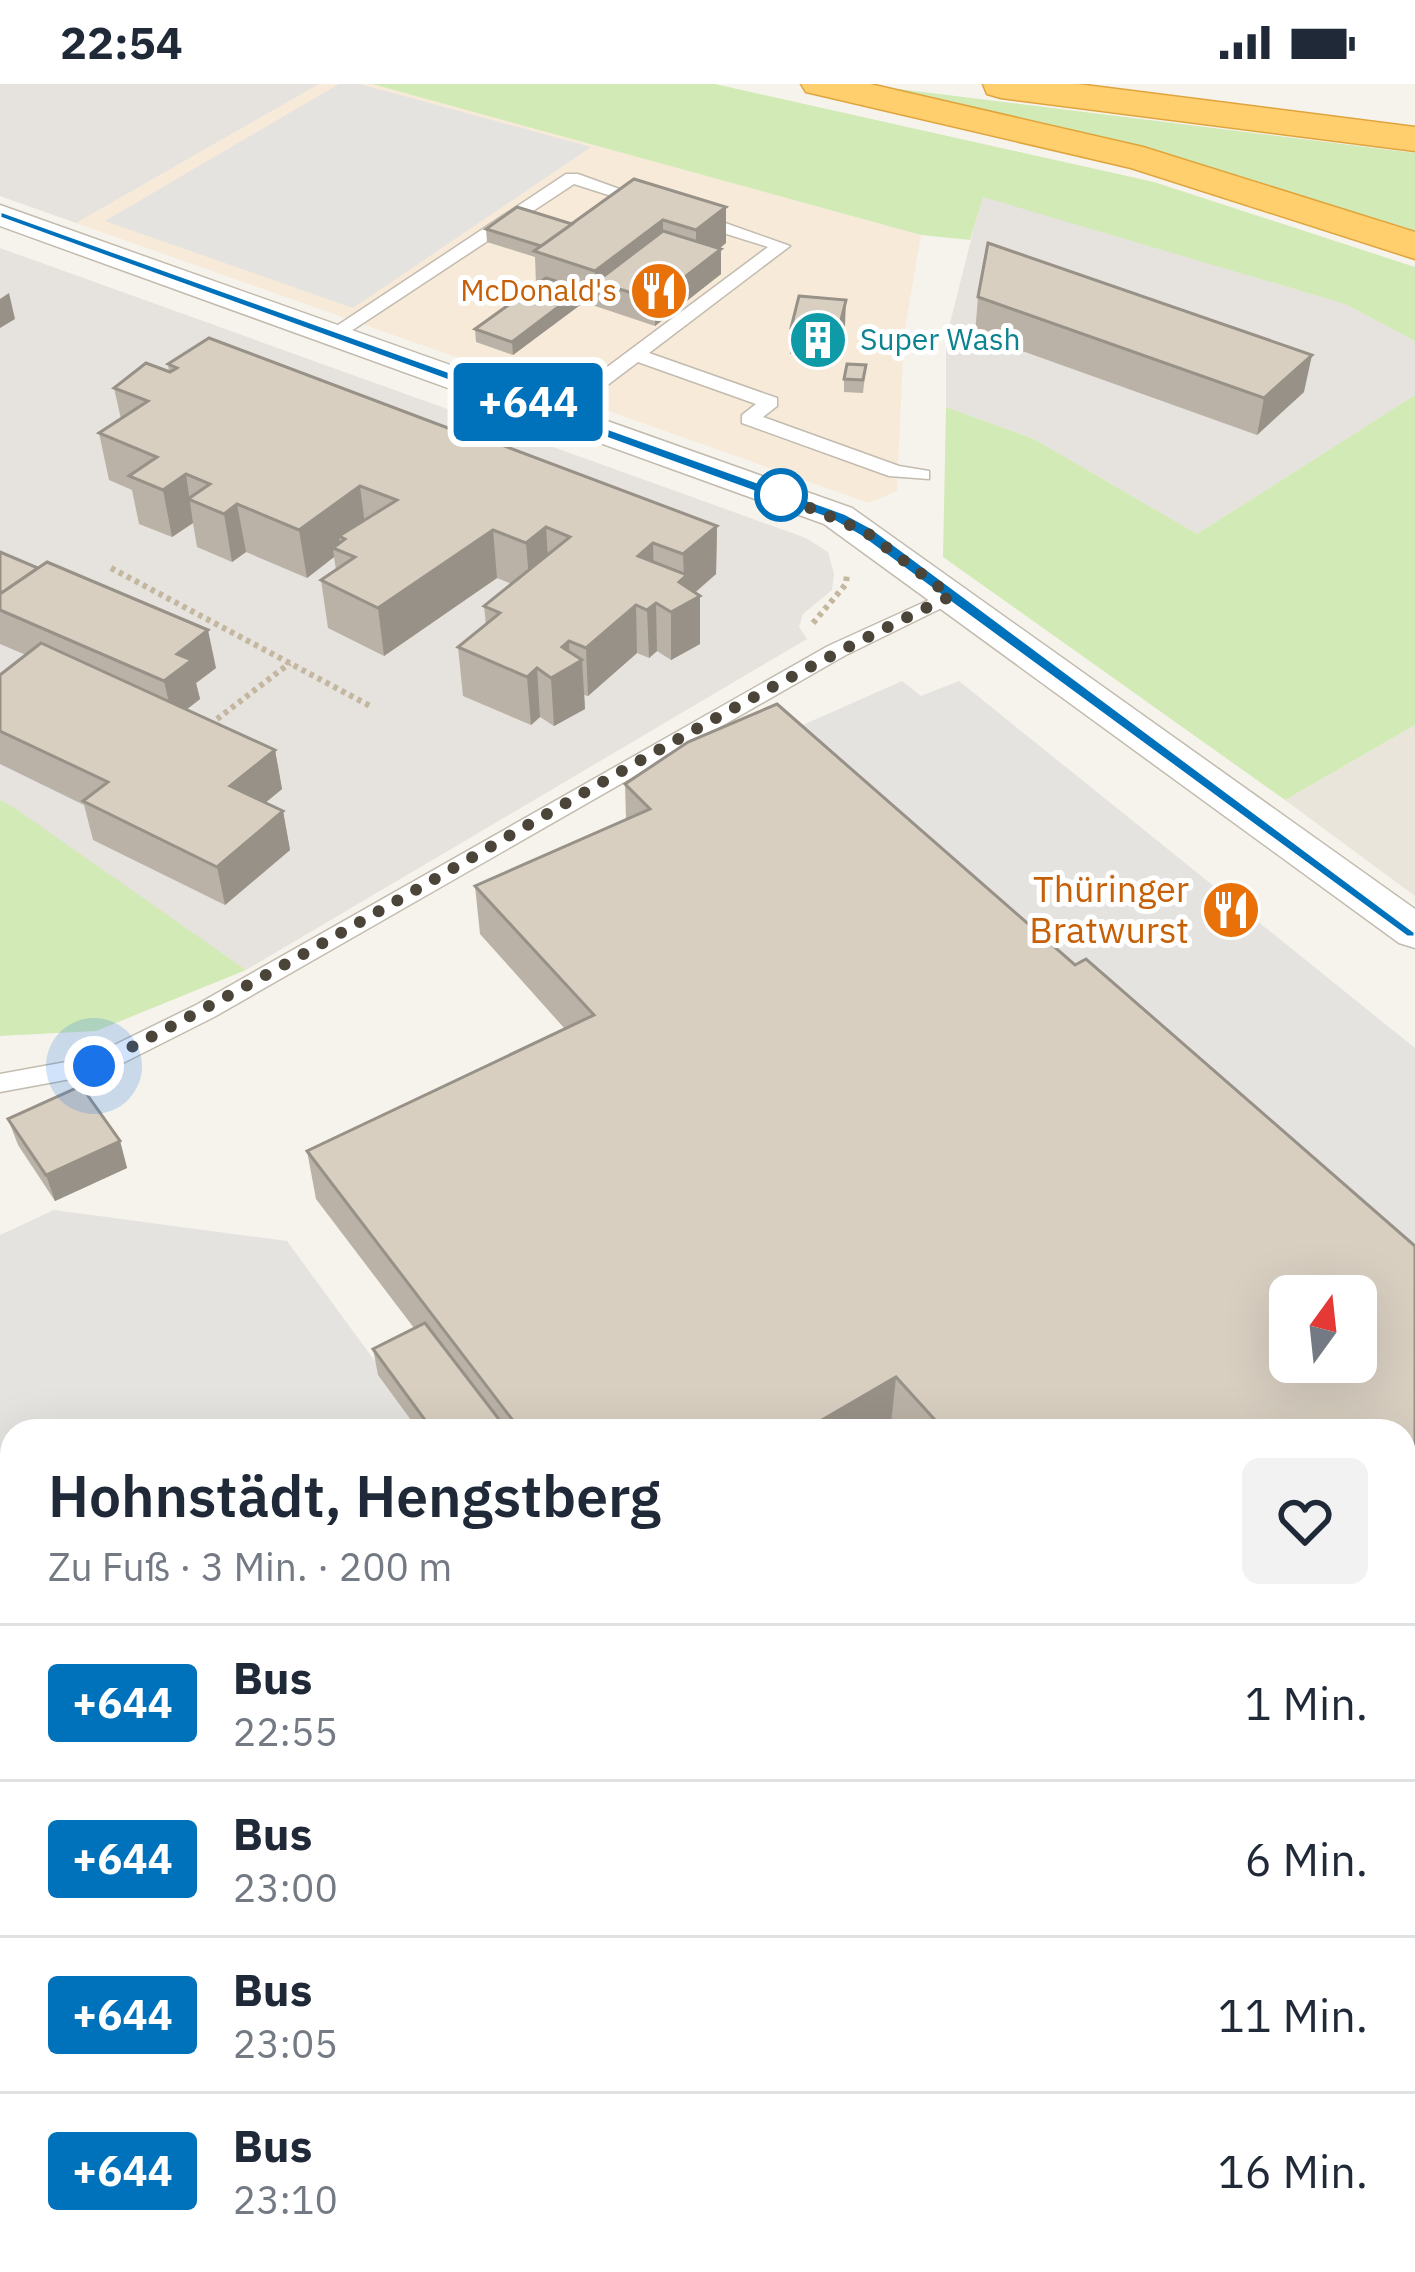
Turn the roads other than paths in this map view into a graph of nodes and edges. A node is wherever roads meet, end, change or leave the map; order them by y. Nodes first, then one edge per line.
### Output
1 (820, 84) edge
2 (986, 84) edge
3 (1186, 84) edge
4 (1415, 112) edge
5 (1415, 139) edge
6 (0, 215) edge
7 (1415, 246) edge
8 (335, 333) junction
9 (636, 355) junction
10 (558, 413) junction
11 (922, 475) dead end
12 (951, 596) junction
13 (1415, 932) edge
14 (0, 1083) edge

1 - 7 highway
2 - 5 highway
3 - 4 highway
6 - 8 street
8 - 9 lane
8 - 10 street
9 - 10 lane
9 - 11 lane
10 - 12 street
12 - 13 street
12 - 14 lane

